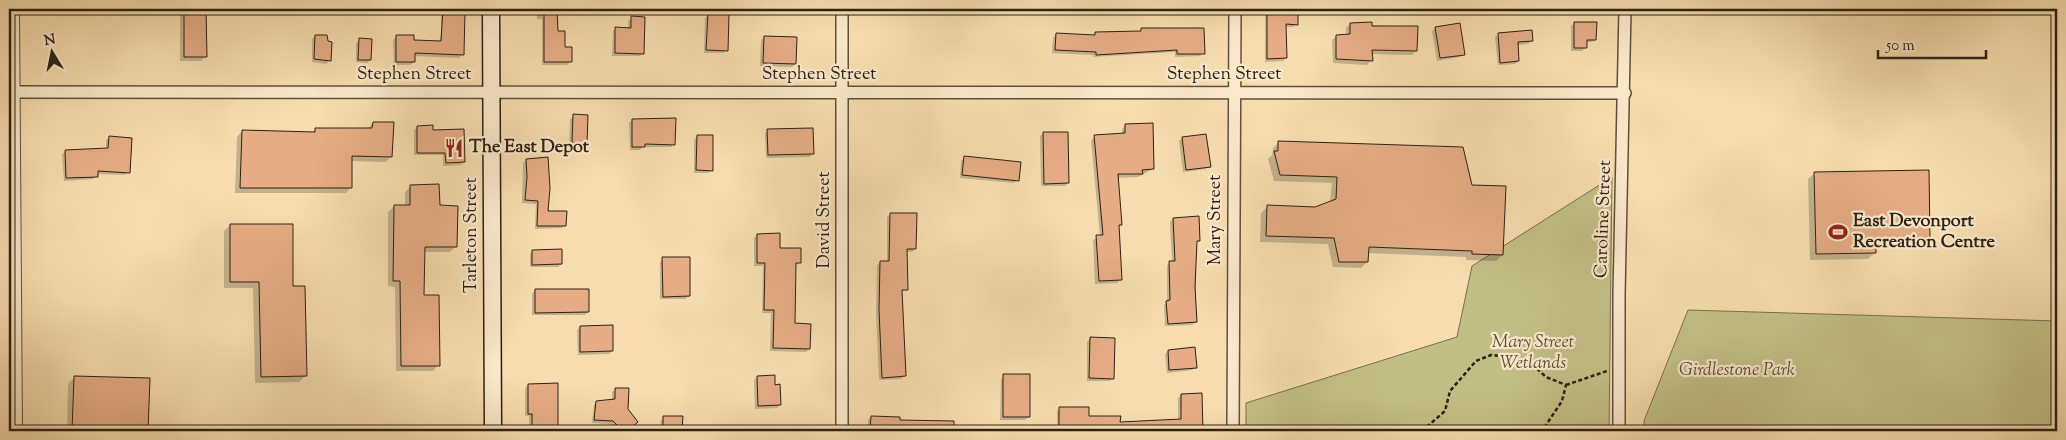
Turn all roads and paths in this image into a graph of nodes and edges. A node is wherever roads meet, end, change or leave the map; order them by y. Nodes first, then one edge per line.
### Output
1 (12, 9) edge
2 (492, 9) edge
3 (842, 9) edge
4 (1235, 9) edge
5 (1625, 9) edge
6 (12, 92) junction
7 (492, 92) junction
8 (843, 92) junction
9 (1235, 93) junction
10 (1625, 93) junction
11 (1618, 368) junction
12 (1566, 385) junction
13 (15, 431) edge
14 (493, 431) edge
15 (842, 431) edge
16 (1233, 431) edge
17 (1422, 431) edge
18 (1542, 431) edge
19 (1619, 431) edge

1 - 6 street
2 - 7 main road, Tarleton Street
3 - 8 street, David Street
4 - 9 street, Mary Street
5 - 10 street, Caroline Street
6 - 7 street, Stephen Street
6 - 13 street
7 - 8 street, Stephen Street
7 - 14 main road, Tarleton Street
8 - 9 street, Stephen Street
8 - 15 street, David Street
9 - 10 street, Stephen Street
9 - 16 street, Mary Street
10 - 11 street, Caroline Street
11 - 12 path
11 - 19 street, Caroline Street
12 - 17 path
12 - 18 path

